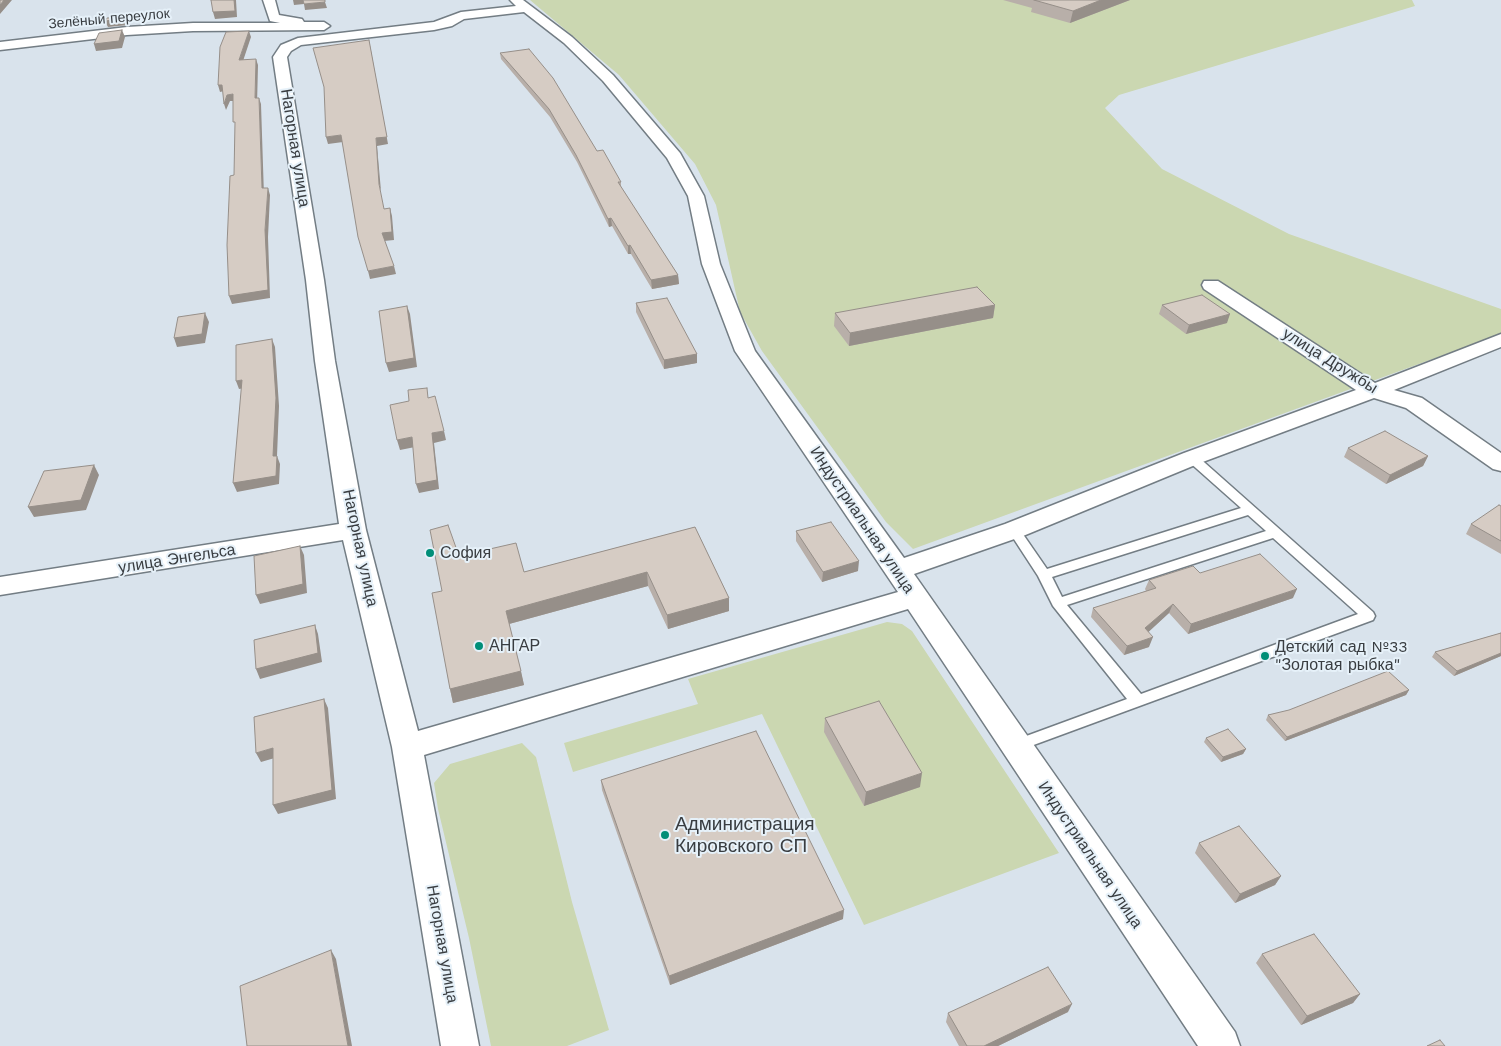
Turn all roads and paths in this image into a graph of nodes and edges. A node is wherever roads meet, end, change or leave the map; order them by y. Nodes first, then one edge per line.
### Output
1 (270, 0) edge
2 (520, 4) edge
3 (460, 16) junction
4 (335, 23) dead end
5 (353, 23) dead end
6 (370, 23) junction
7 (0, 46) edge
8 (286, 48) joint
9 (1211, 285) dead end
10 (1501, 340) edge
11 (1374, 391) junction
12 (1192, 458) junction
13 (1501, 464) edge
14 (1249, 510) junction
15 (353, 530) junction
16 (1014, 530) junction
17 (1275, 533) junction
18 (898, 570) junction
19 (1044, 575) junction
20 (0, 586) edge
21 (914, 597) junction
22 (1058, 603) junction
23 (1138, 701) junction
24 (1015, 746) junction
25 (407, 747) junction
26 (460, 1046) edge
27 (1221, 1046) edge

1 - 4 street
2 - 3 street, Зелёный переулок
2 - 18 street, Индустриальная улица
3 - 6 street, Зелёный переулок
3 - 8 street, Зелёный переулок
5 - 6 street
6 - 7 street, Зелёный переулок
8 - 15 street, Нагорная улица
9 - 11 street, улица Дружбы
10 - 11 street
11 - 12 street
11 - 13 street, улица Дружбы
12 - 14 lane
12 - 16 street
14 - 17 lane
14 - 19 lane
15 - 20 street, улица Энгельса
15 - 25 street, Нагорная улица
16 - 18 street
16 - 19 lane
17 - 22 lane
17 - 23 lane
18 - 21 street, Индустриальная улица
19 - 22 lane
21 - 24 street, Индустриальная улица
21 - 25 street
22 - 23 lane
23 - 24 lane
24 - 27 street, Индустриальная улица
25 - 26 street, Нагорная улица

